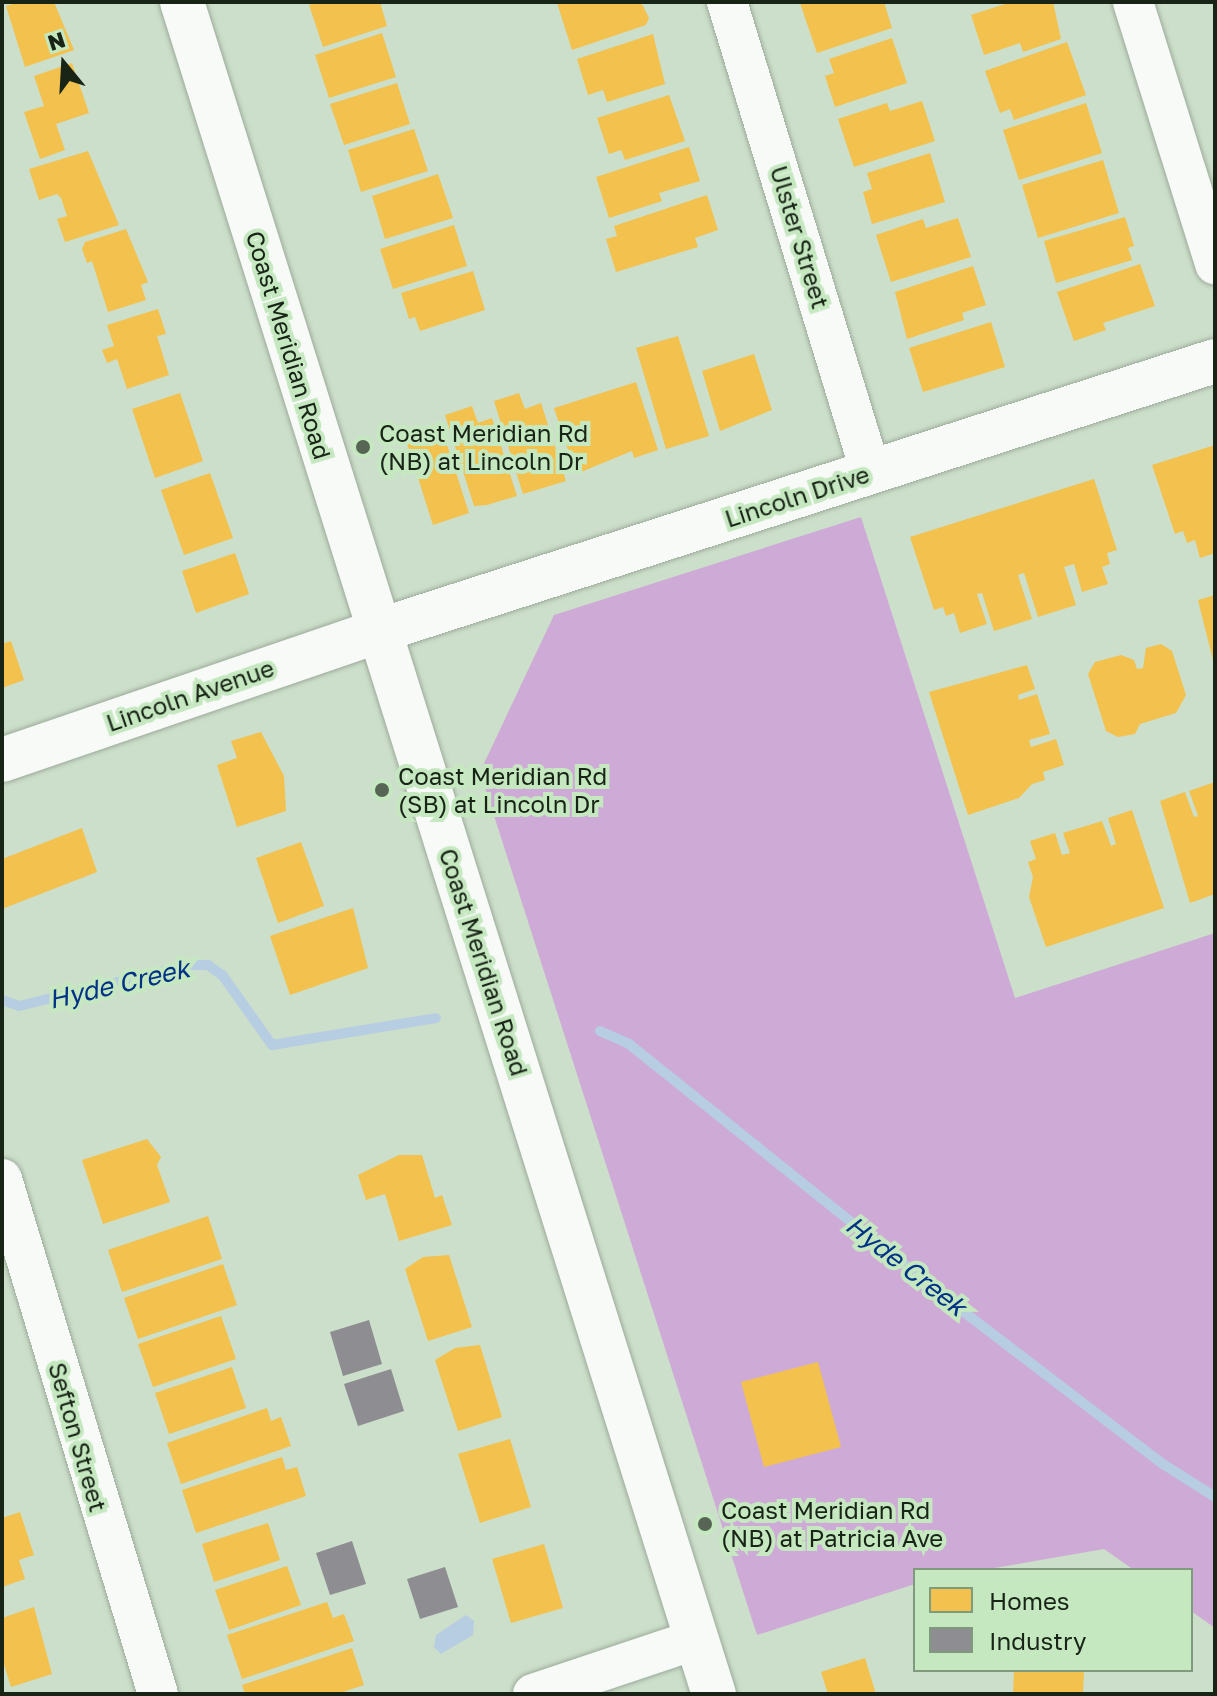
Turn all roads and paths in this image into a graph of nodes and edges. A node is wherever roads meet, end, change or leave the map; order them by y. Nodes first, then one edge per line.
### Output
1 (182, 2) edge
2 (727, 2) edge
3 (1133, 2) edge
4 (1215, 264) edge
5 (1215, 361) edge
6 (871, 472) junction
7 (378, 631) junction
8 (2, 760) edge
9 (2, 1179) edge
10 (697, 1639) junction
11 (158, 1694) edge
12 (533, 1694) edge
13 (714, 1694) edge

1 - 7 main road, Coast Meridian Road
2 - 6 street, Ulster Street
3 - 4 street
5 - 6 main road, Lincoln Drive
6 - 7 main road, Lincoln Drive
7 - 8 main road, Lincoln Avenue
7 - 10 main road, Coast Meridian Road
9 - 11 street, Sefton Street
10 - 12 street
10 - 13 main road, Coast Meridian Road

